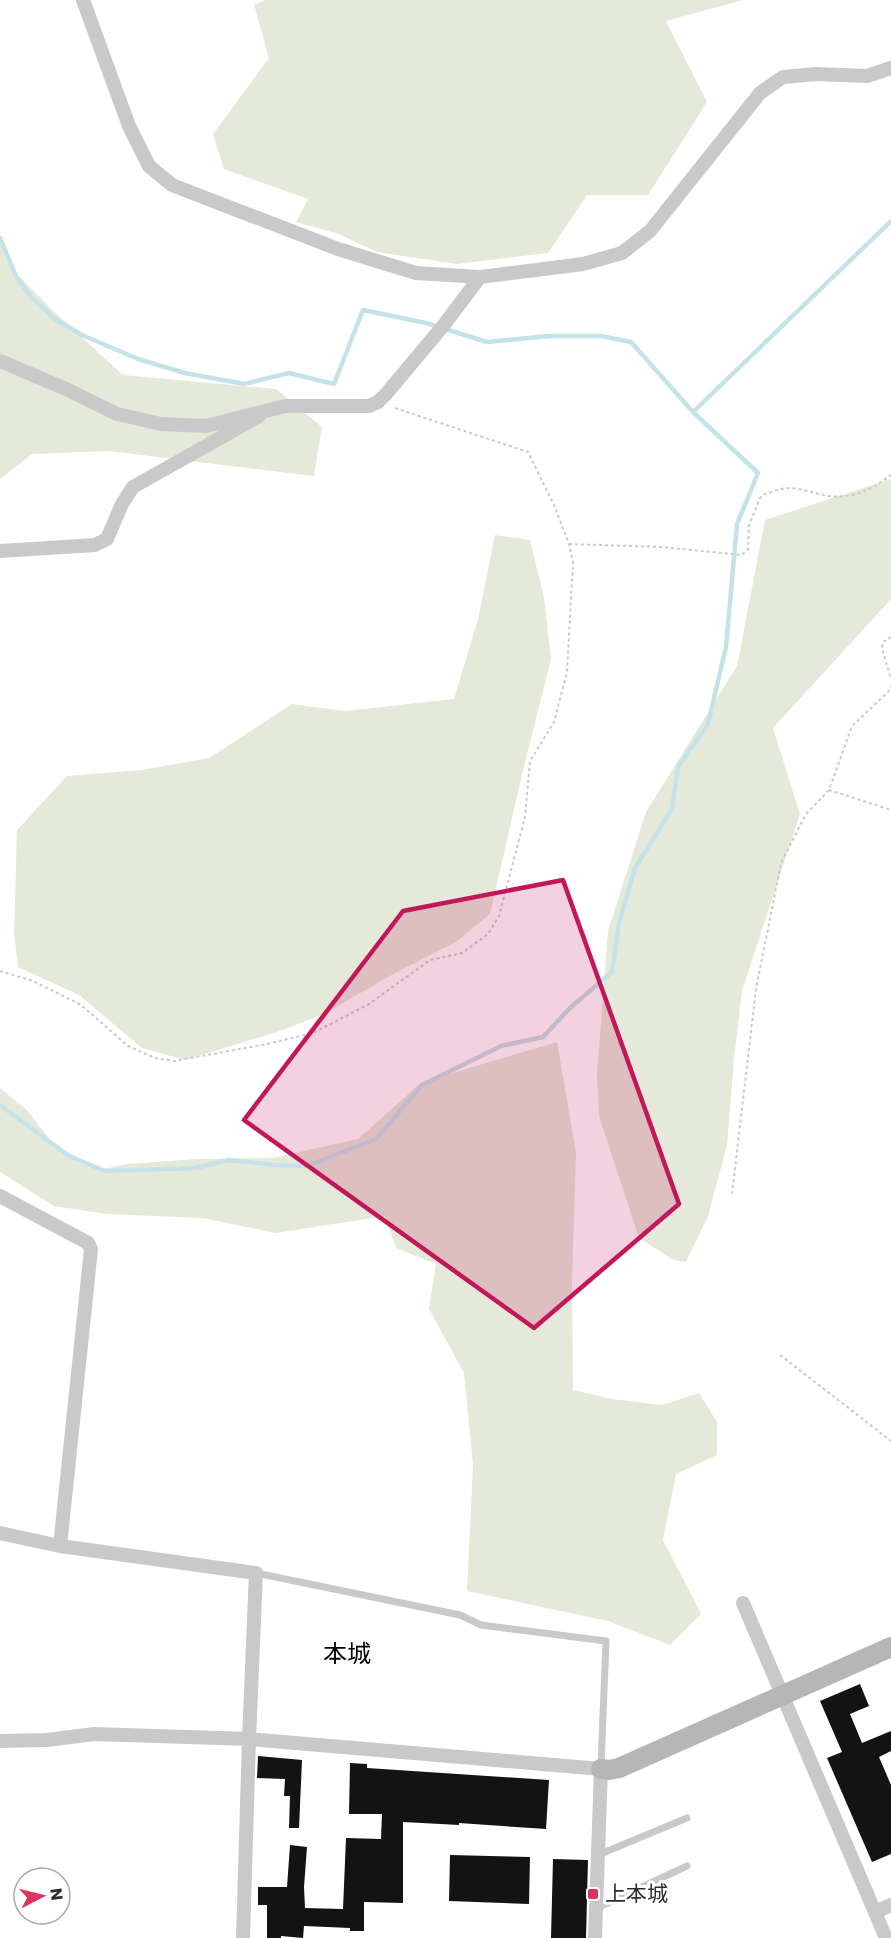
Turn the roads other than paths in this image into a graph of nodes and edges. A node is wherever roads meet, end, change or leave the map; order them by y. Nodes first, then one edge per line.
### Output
1 (83, 0) edge
2 (891, 68) edge
3 (480, 277) junction
4 (0, 361) edge
5 (274, 408) junction
6 (0, 551) edge
7 (0, 1196) edge
8 (0, 1533) edge
9 (60, 1546) junction
10 (256, 1573) junction
11 (744, 1603) dead end
12 (891, 1647) edge
13 (782, 1695) junction
14 (249, 1739) junction
15 (0, 1741) edge
16 (601, 1769) junction
17 (687, 1818) dead end
18 (598, 1855) junction
19 (687, 1866) dead end
20 (891, 1905) edge
21 (596, 1908) junction
22 (875, 1912) junction
23 (243, 1938) edge
24 (595, 1938) edge
25 (886, 1938) edge

1 - 3 street
2 - 3 street
3 - 5 street
4 - 5 street
5 - 6 street
7 - 9 street
8 - 9 street
9 - 10 street
10 - 14 street
10 - 16 lane
11 - 13 street
12 - 13 street
13 - 16 street
13 - 22 street
14 - 15 street
14 - 16 street
14 - 23 street
16 - 18 street
17 - 18 lane
18 - 21 street
19 - 21 lane
20 - 22 street
21 - 24 street
22 - 25 street

